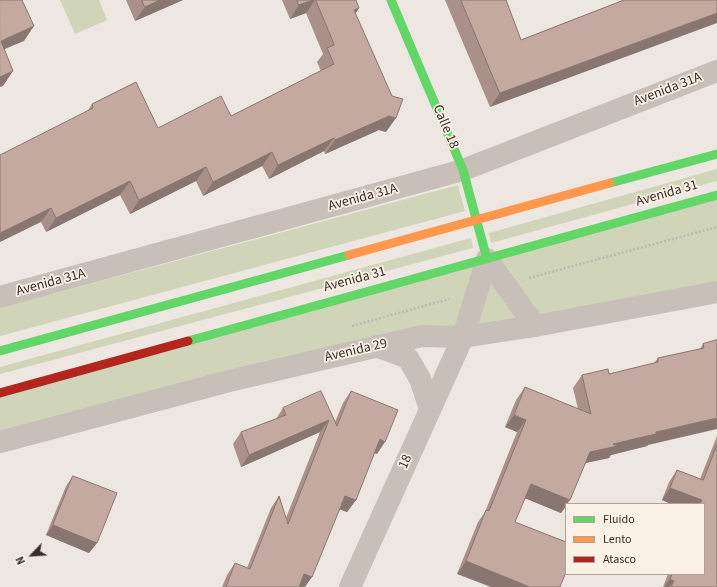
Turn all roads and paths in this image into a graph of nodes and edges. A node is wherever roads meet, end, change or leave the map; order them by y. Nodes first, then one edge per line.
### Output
1 (391, 0) edge
2 (717, 71) edge
3 (717, 154) edge
4 (463, 170) junction
5 (717, 195) edge
6 (476, 222) junction
7 (487, 259) junction
8 (717, 292) edge
9 (0, 297) edge
10 (535, 326) junction
11 (463, 337) junction
12 (376, 346) junction
13 (0, 351) edge
14 (0, 393) edge
15 (430, 409) junction
16 (0, 442) edge
17 (350, 587) edge

1 - 4 main road, Calle 18
2 - 4 street, Avenida 31A
3 - 6 main road, Avenida 31
4 - 6 main road, Calle 18
4 - 9 street, Avenida 31A
5 - 7 main road, Avenida 31
6 - 7 main road, Calle 18
6 - 13 main road, Avenida 31
7 - 10 street, Calle 18
7 - 11 street
7 - 14 main road, Avenida 31
8 - 10 street, Avenida 29
10 - 11 street, Avenida 29
11 - 12 street, Avenida 29
11 - 15 street, 18
12 - 15 street
12 - 16 street, Avenida 29
15 - 17 street, 18

